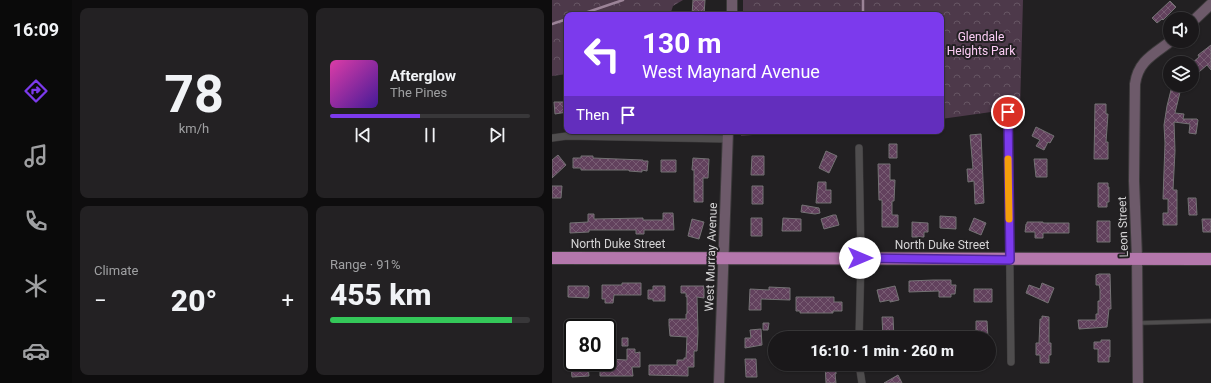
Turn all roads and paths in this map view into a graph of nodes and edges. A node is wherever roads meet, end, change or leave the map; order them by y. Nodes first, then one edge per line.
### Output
1 (732, 0) edge
2 (1211, 4) edge
3 (732, 12) edge
4 (1199, 15) edge
5 (1163, 47) edge
6 (1008, 112) dead end
7 (728, 135) edge
8 (552, 138) edge
9 (859, 148) dead end
10 (552, 258) edge
11 (724, 258) junction
12 (860, 258) junction
13 (1137, 258) junction
14 (1211, 259) edge
15 (1010, 260) junction
16 (1211, 321) edge
17 (1137, 323) junction
18 (859, 331) edge
19 (1011, 362) dead end
20 (860, 371) edge
21 (720, 383) edge
22 (862, 383) edge
23 (1138, 383) edge

1 - 3 street
2 - 4 street
5 - 13 street, Leon Street
6 - 15 street
7 - 8 street
7 - 11 street, West Murray Avenue
9 - 12 street
10 - 11 highway, North Duke Street
11 - 12 highway, North Duke Street
11 - 21 street, West Murray Avenue
12 - 15 highway, North Duke Street
12 - 18 street
13 - 14 highway, North Duke Street
13 - 15 highway, North Duke Street
13 - 17 street, Leon Street
15 - 19 street
16 - 17 lane
17 - 23 street, Leon Street
20 - 22 street

